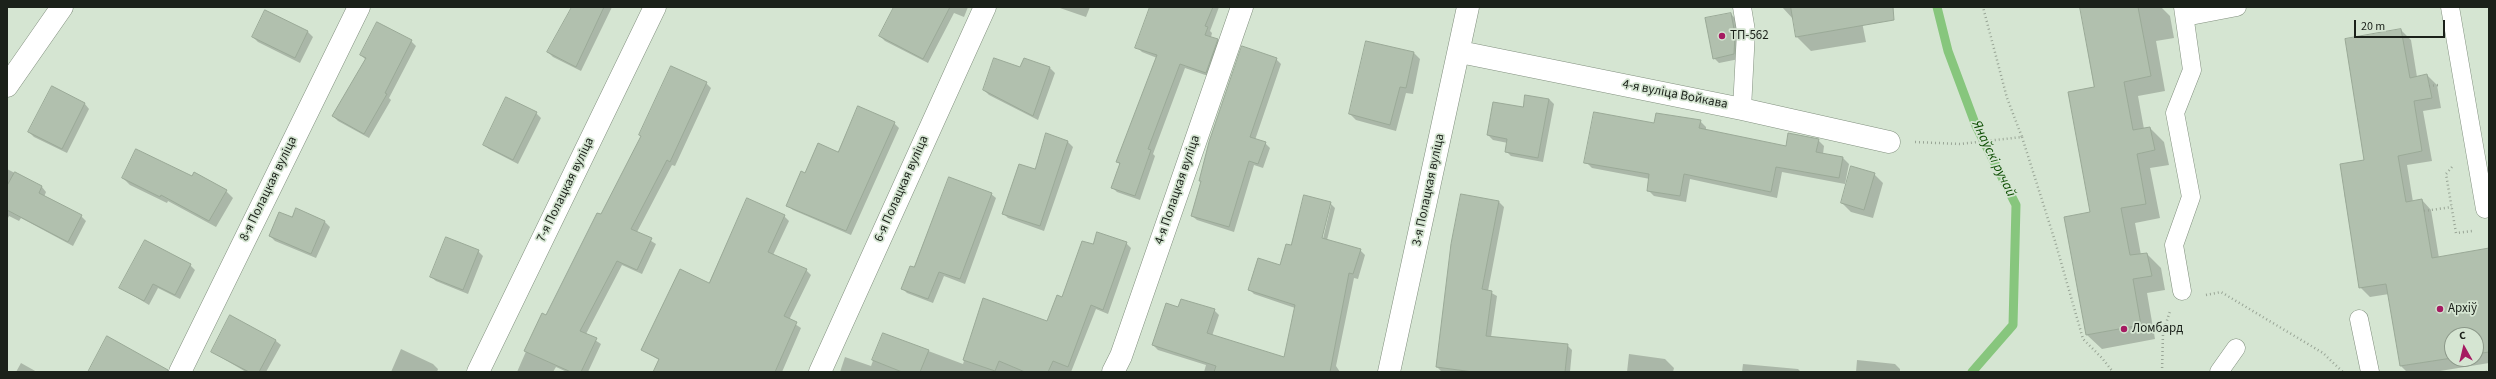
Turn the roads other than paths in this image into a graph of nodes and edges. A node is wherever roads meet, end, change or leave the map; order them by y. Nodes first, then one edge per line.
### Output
1 (62, 7) edge
2 (360, 7) edge
3 (654, 7) edge
4 (985, 7) edge
5 (1242, 7) edge
6 (1468, 7) edge
7 (1742, 7) edge
8 (2237, 7) edge
9 (2450, 7) edge
10 (2184, 12) edge
11 (1460, 52) junction
12 (7, 86) edge
13 (1742, 109) junction
14 (1889, 142) road end
15 (2485, 209) dead end
16 (2182, 291) dead end
17 (2359, 318) dead end
18 (2236, 348) dead end
19 (180, 372) edge
20 (478, 372) edge
21 (820, 372) edge
22 (1113, 372) edge
23 (1389, 372) edge
24 (2219, 372) edge
25 (2370, 372) edge

1 - 12 street
2 - 19 street, 8-я Полацкая вуліца
3 - 20 street, 7-я Полацкая вуліца
4 - 21 street, 6-я Полацкая вуліца
5 - 22 street, 4-я Полацкая вуліца
6 - 11 street, 3-я Полацкая вуліца
7 - 13 lane
8 - 10 lane
9 - 15 lane
10 - 16 lane
11 - 13 street, 4-я вуліца Войкава
11 - 23 street, 3-я Полацкая вуліца
13 - 14 street, 4-я вуліца Войкава
17 - 25 lane
18 - 24 lane

